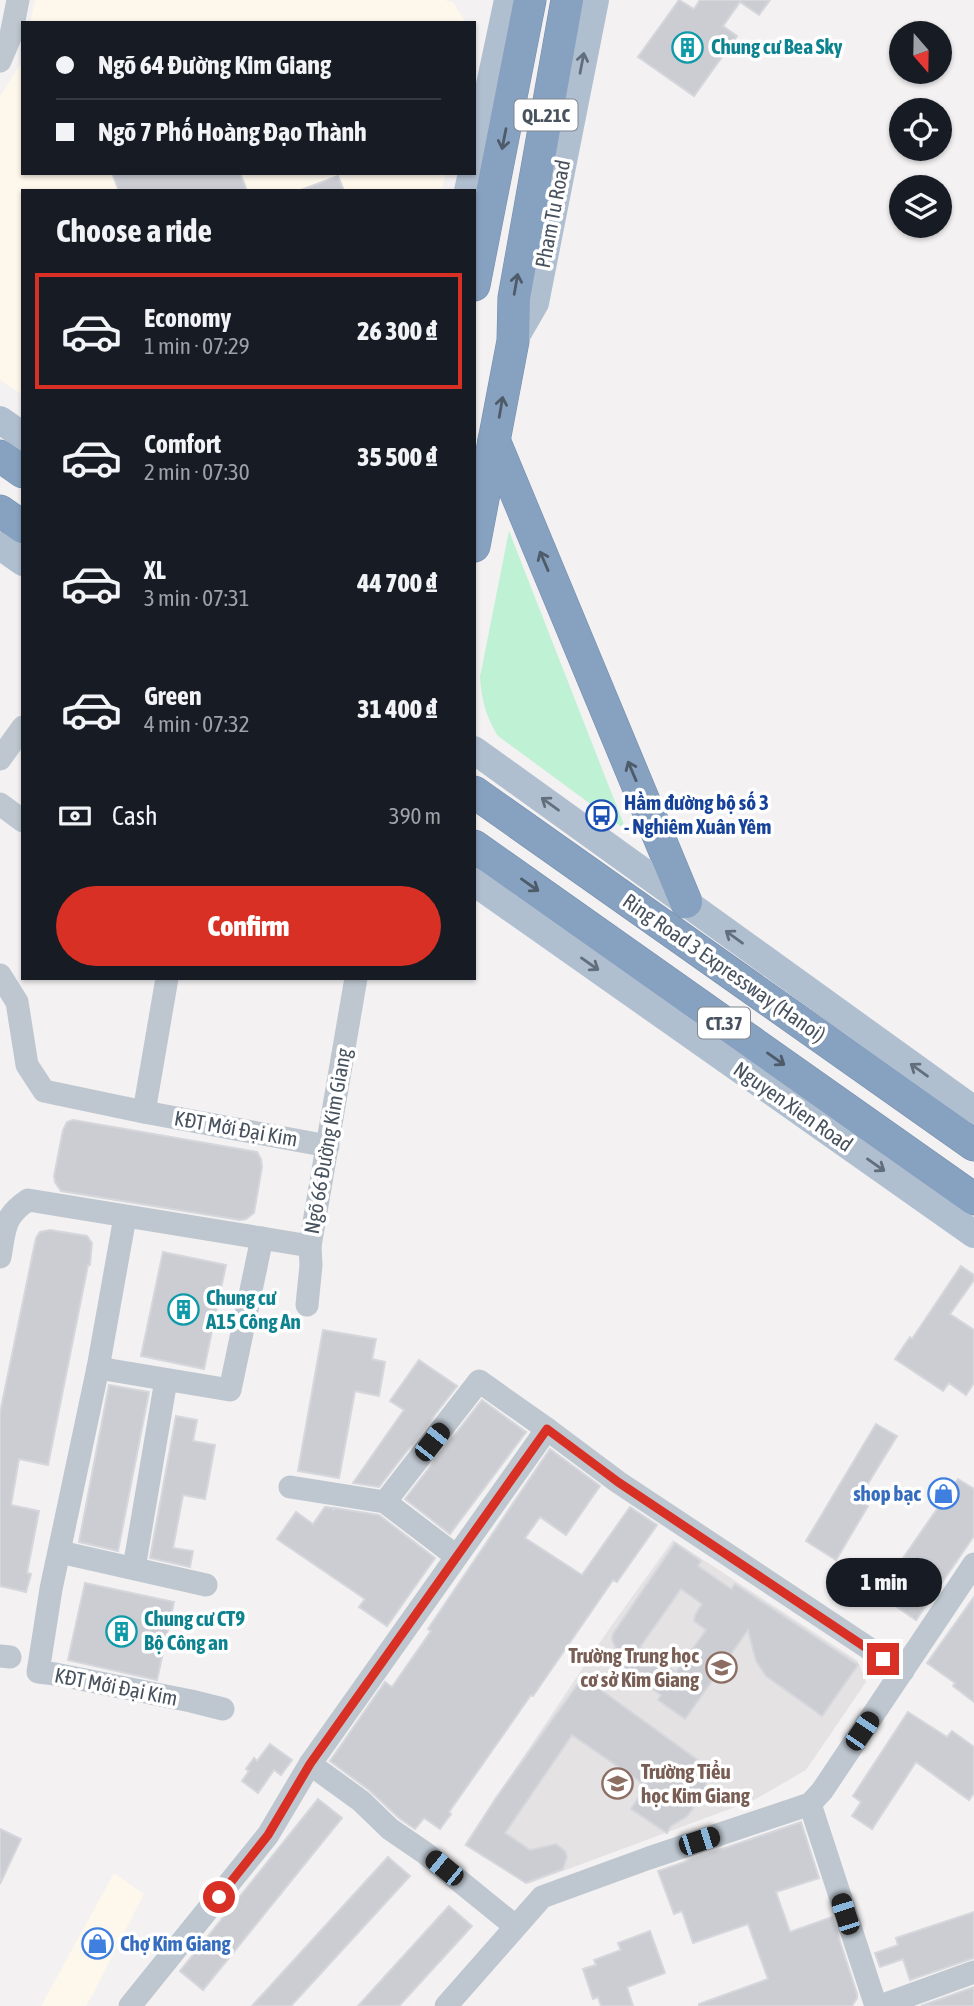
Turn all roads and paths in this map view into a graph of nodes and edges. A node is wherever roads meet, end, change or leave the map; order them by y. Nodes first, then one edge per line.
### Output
1 (18, 0) edge
2 (508, 0) edge
3 (530, 0) edge
4 (576, 2) edge
5 (0, 61) edge
6 (476, 151) edge
7 (476, 275) edge
8 (0, 419) edge
9 (21, 435) edge
10 (495, 440) junction
11 (0, 456) edge
12 (21, 471) edge
13 (0, 510) edge
14 (21, 526) edge
15 (476, 536) edge
16 (0, 546) edge
17 (21, 561) edge
18 (21, 730) edge
19 (476, 751) edge
20 (0, 759) edge
21 (476, 793) edge
22 (0, 804) edge
23 (21, 820) edge
24 (476, 847) edge
25 (476, 884) edge
26 (686, 902) junction
27 (0, 975) edge
28 (167, 980) edge
29 (356, 980) edge
30 (828, 1004) junction
31 (974, 1110) edge
32 (144, 1112) junction
33 (974, 1138) edge
34 (974, 1145) edge
35 (328, 1146) junction
36 (974, 1199) edge
37 (125, 1217) junction
38 (974, 1234) edge
39 (262, 1238) junction
40 (310, 1246) junction
41 (0, 1257) edge
42 (307, 1305) dead end
43 (98, 1368) junction
44 (166, 1380) junction
45 (547, 1429) junction
46 (289, 1487) dead end
47 (384, 1502) junction
48 (60, 1552) junction
49 (456, 1556) junction
50 (974, 1564) edge
51 (134, 1568) junction
52 (206, 1585) dead end
53 (902, 1671) junction
54 (223, 1709) dead end
55 (310, 1764) junction
56 (810, 1804) junction
57 (521, 1925) junction
58 (974, 1972) edge
59 (130, 2006) edge
60 (446, 2006) edge
61 (878, 2006) edge

1 - 5 street
2 - 6 main road
3 -> 7 highway, QL.21C
10 -> 4 highway, Pham Tu Road / QL.21C
8 - 9 main road
10 - 15 highway, Pham Tu Road / QL.21C
26 -> 10 highway
11 - 12 highway
13 - 14 highway
16 - 17 main road
18 - 20 street
26 -> 19 main road
21 - 34 highway, Ring Road 3 Expressway (Hanoi) / CT.37
22 - 23 street
24 -> 36 highway, Ring Road 3 Expressway (Hanoi) / CT.37
25 -> 38 main road, Nguyen Xien Road
30 -> 26 main road
27 - 32 street, KĐT Mới Đại Kim
28 - 32 street, KĐT Mới Đại Kim
29 - 35 street, Ngõ 66 Đường Kim Giang
31 -> 30 main road
30 - 33 main road
32 - 35 street, KĐT Mới Đại Kim
35 - 40 street, Ngõ 66 Đường Kim Giang
37 - 39 street
37 - 41 street
37 - 43 street, KĐT Mới Đại Kim
39 - 40 street
39 - 44 street
40 - 42 street, Ngõ 66 Đường Kim Giang
43 - 44 street
43 - 48 street, KĐT Mới Đại Kim
44 - 51 street
45 - 47 street
45 - 49 street
45 - 53 street
46 - 47 street
47 - 49 street
48 - 51 street
48 - 54 street, KĐT Mới Đại Kim
49 - 55 street
50 - 53 street
51 - 52 street
53 - 56 street
55 - 57 street
55 - 59 street
56 - 57 street
56 - 61 street
57 - 60 street
58 - 61 street

